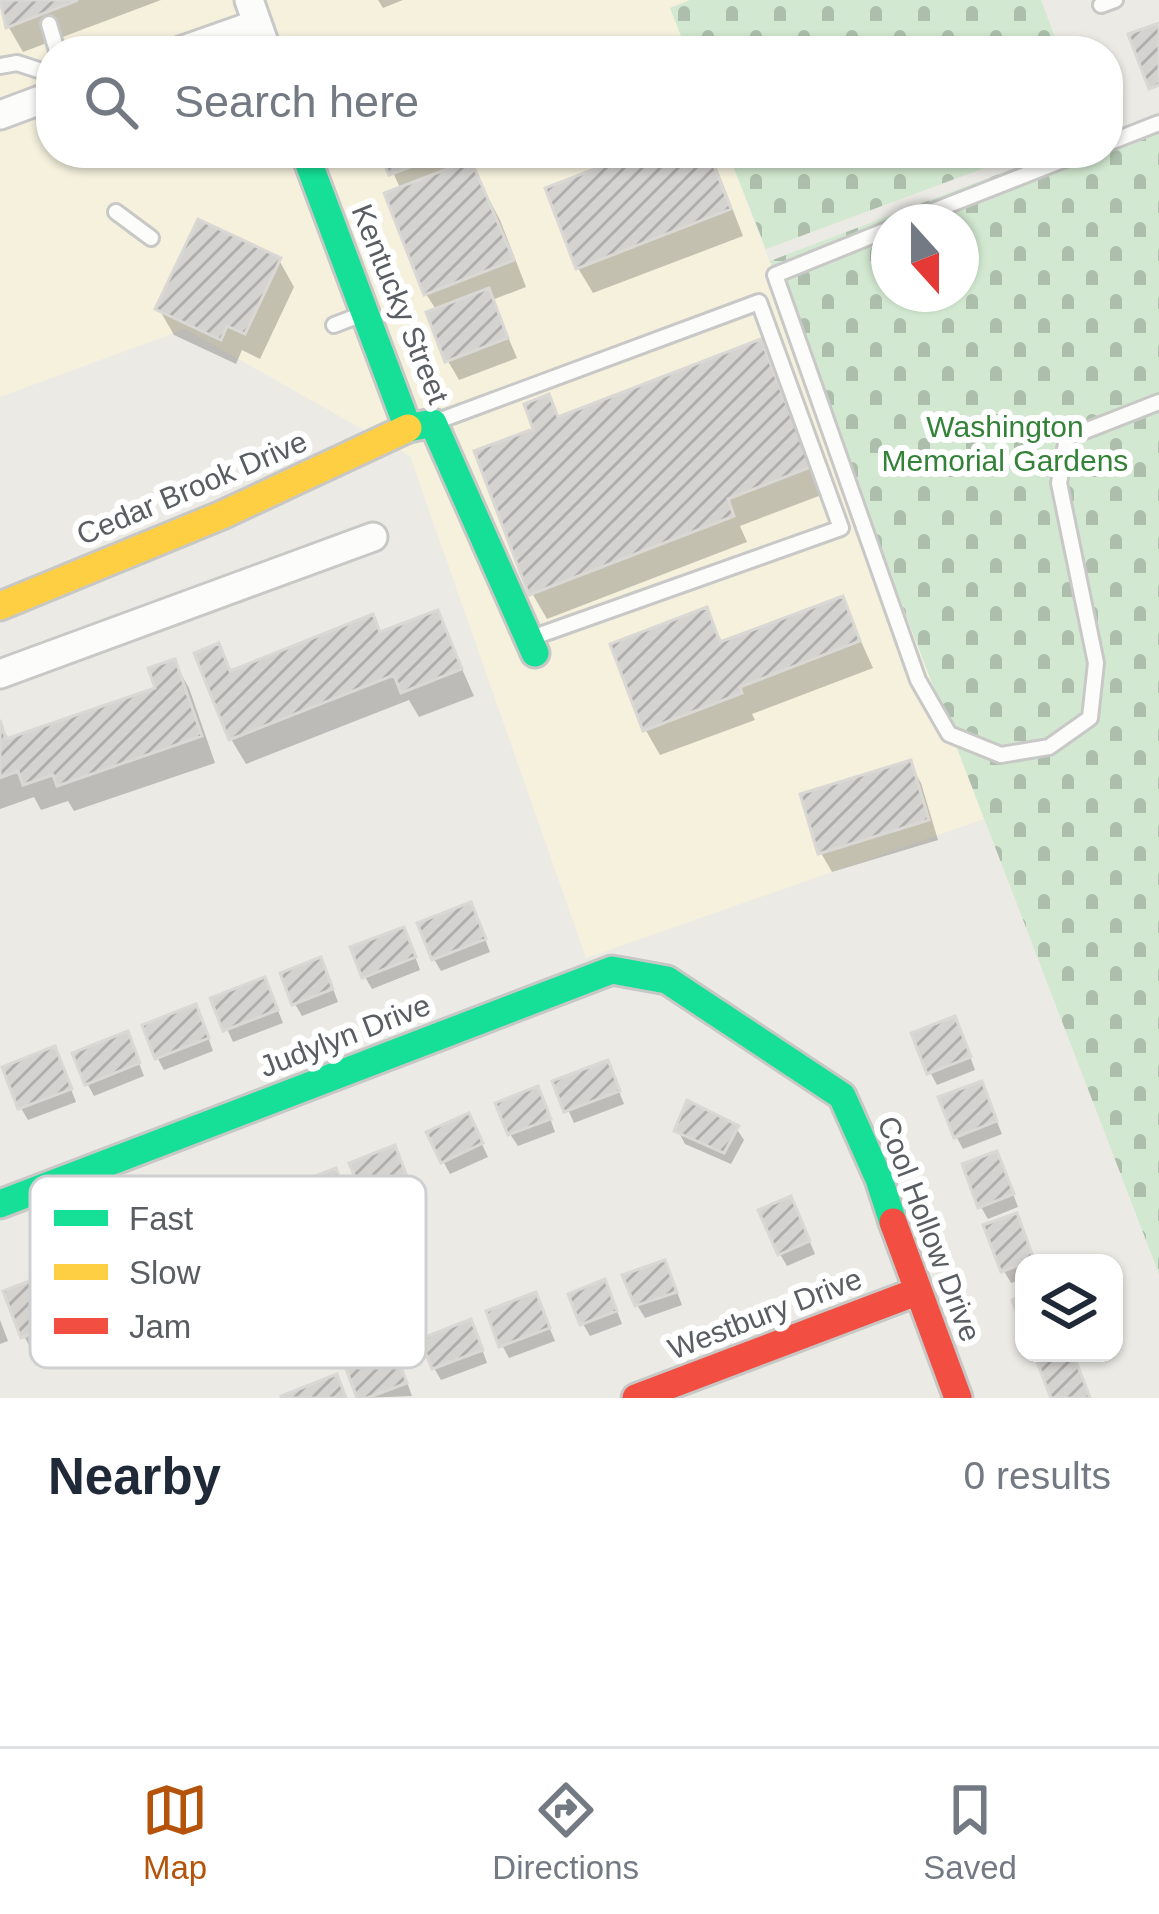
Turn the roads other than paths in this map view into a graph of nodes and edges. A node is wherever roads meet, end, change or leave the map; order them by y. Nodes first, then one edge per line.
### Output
1 (253, 12) edge
2 (49, 24) dead end
3 (53, 36) edge
4 (208, 36) edge
5 (0, 66) edge
6 (36, 69) edge
7 (36, 102) edge
8 (0, 115) edge
9 (1159, 124) edge
10 (1123, 137) edge
11 (311, 168) edge
12 (1044, 168) edge
13 (951, 204) edge
14 (116, 212) dead end
15 (871, 236) edge
16 (151, 238) dead end
17 (365, 313) junction
18 (334, 325) dead end
19 (1159, 401) edge
20 (421, 425) junction
21 (373, 537) dead end
22 (0, 606) edge
23 (532, 646) joint
24 (0, 674) edge
25 (711, 1009) joint
26 (73, 1176) edge
27 (30, 1193) edge
28 (0, 1204) edge
29 (916, 1292) junction
30 (636, 1398) edge
31 (958, 1398) edge

1 - 4 street
2 - 3 lane
5 - 6 lane
7 - 8 street
9 - 10 lane
11 - 17 street, Kentucky Street
12 - 13 lane
14 - 16 lane
15 - 19 lane
17 - 18 lane
17 - 20 street, Kentucky Street
20 - 22 street, Cedar Brook Drive
20 - 23 street, Kentucky Street
20 - 23 lane
21 - 24 street
25 - 26 street, Judylyn Drive
25 - 29 street, Cool Hollow Drive
27 - 28 street, Judylyn Drive
29 - 30 street, Westbury Drive
29 - 31 street, Cool Hollow Drive

